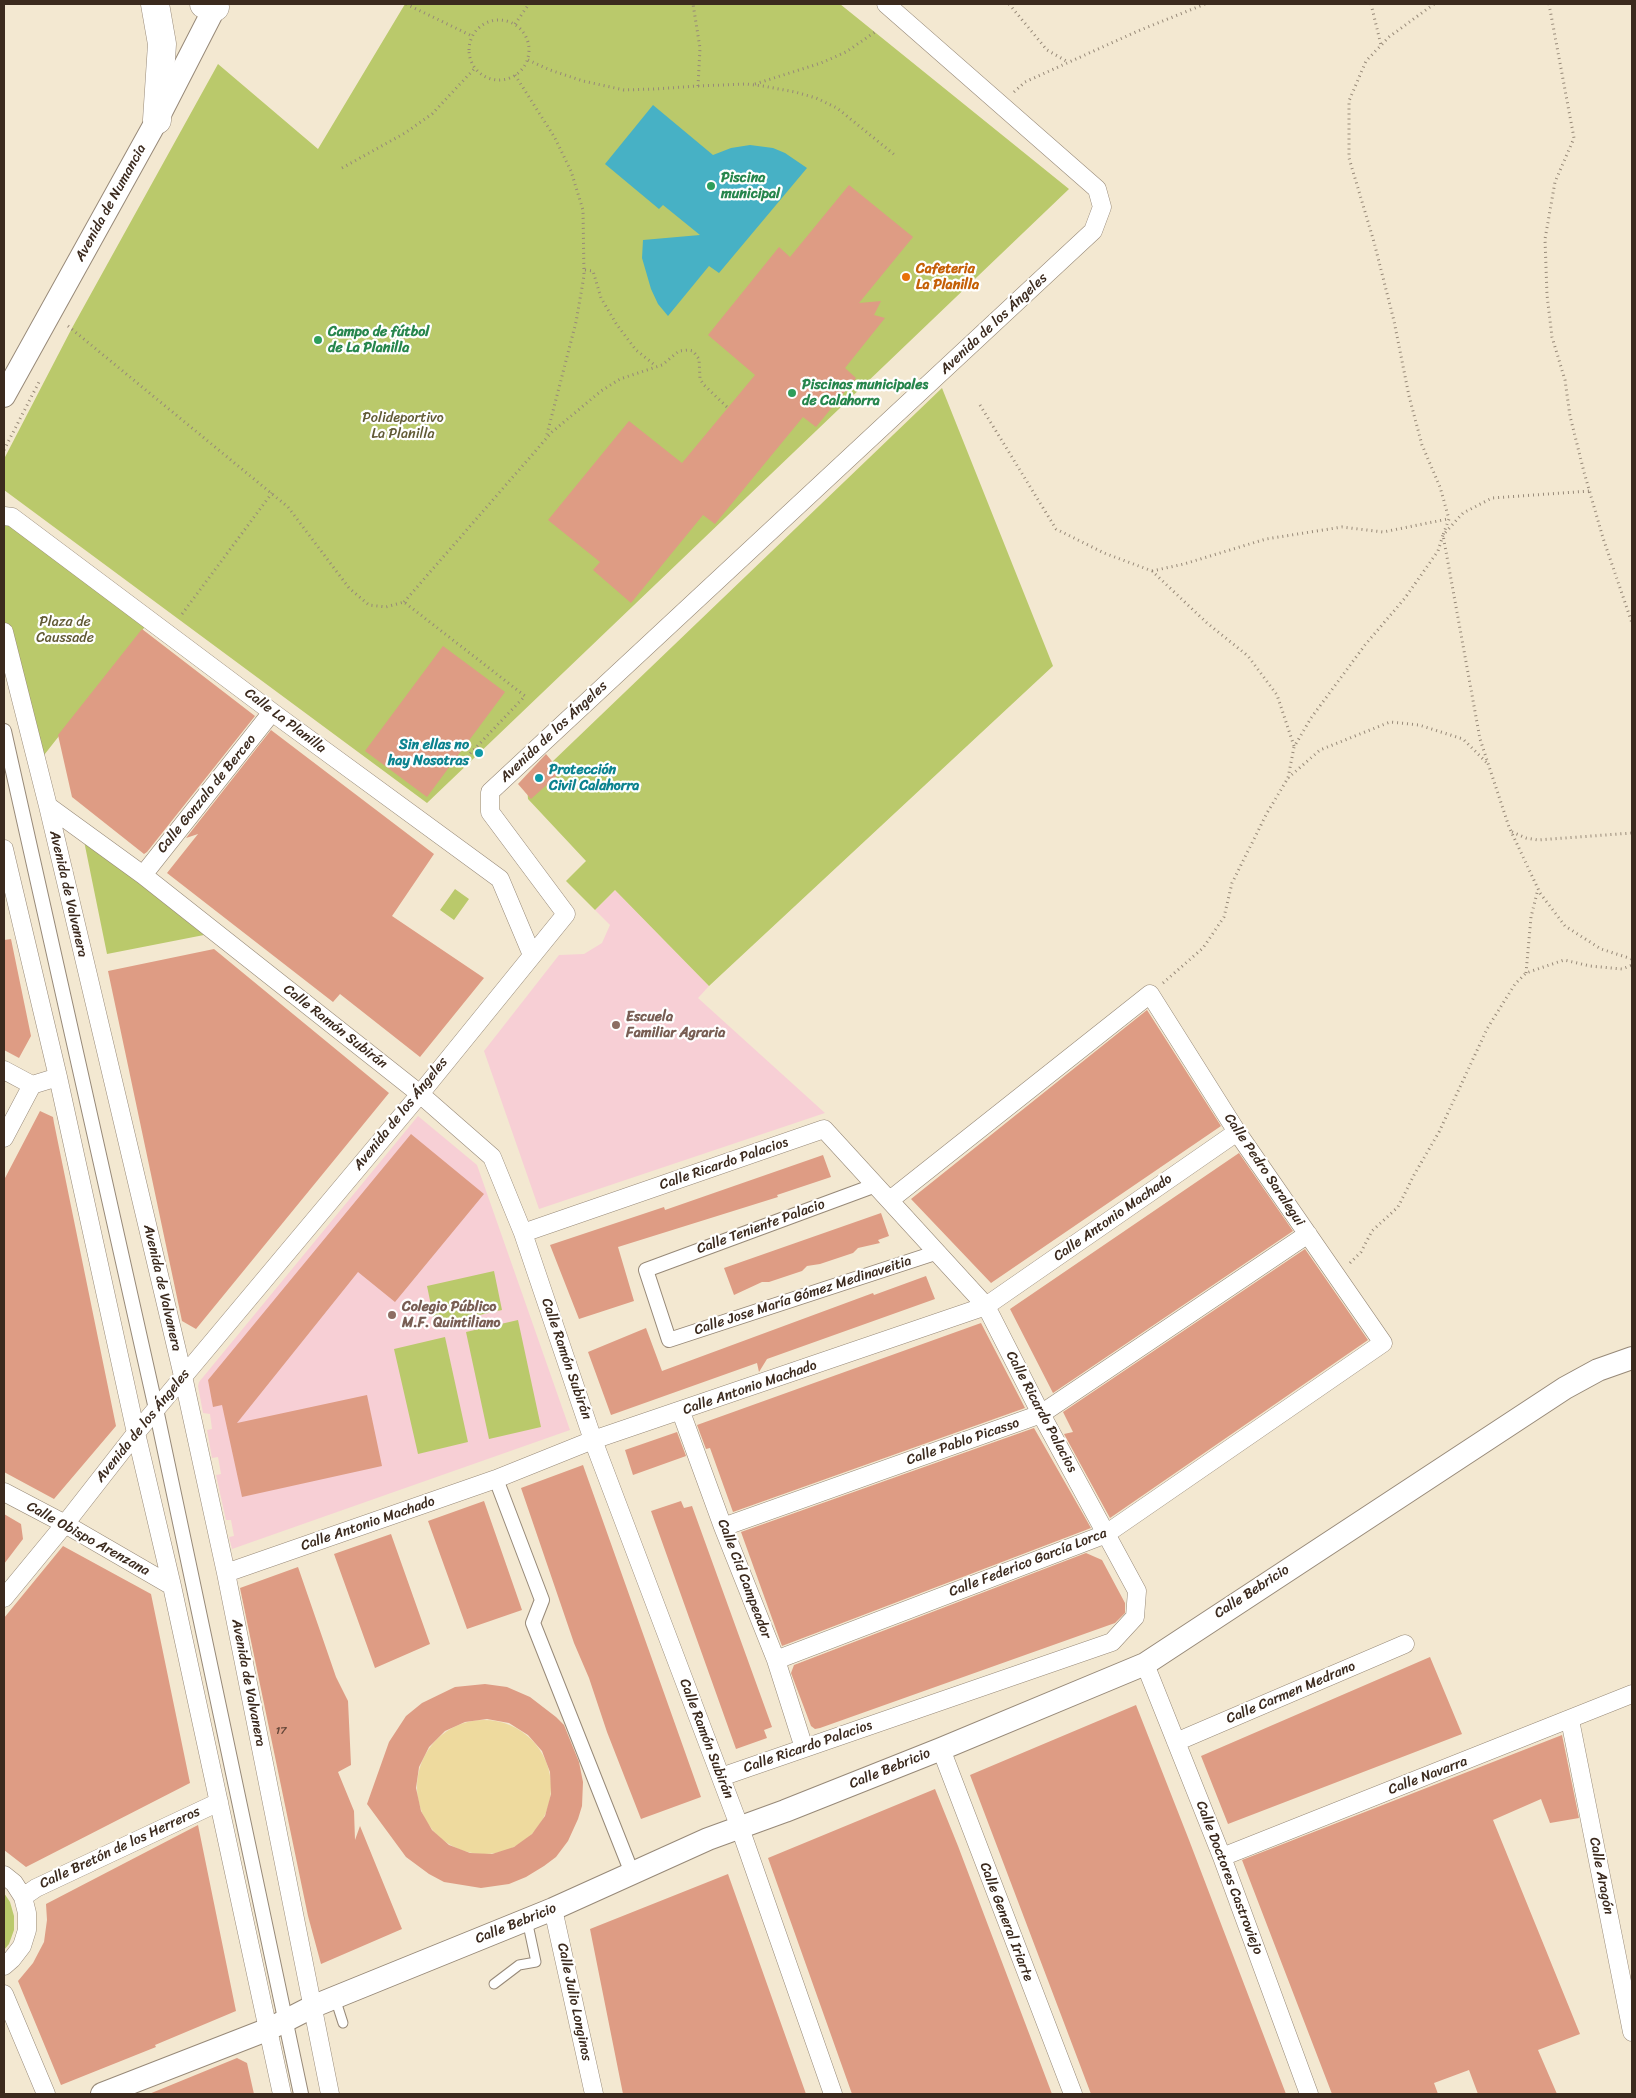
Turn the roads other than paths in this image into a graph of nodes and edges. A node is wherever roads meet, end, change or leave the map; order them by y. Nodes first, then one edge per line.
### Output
1 (155, 4) edge
2 (886, 4) edge
3 (210, 6) edge
4 (157, 120) junction
5 (4, 396) edge
6 (4, 516) edge
7 (4, 632) edge
8 (272, 712) junction
9 (4, 731) edge
10 (48, 806) junction
11 (4, 849) edge
12 (143, 875) junction
13 (532, 955) junction
14 (4, 1070) edge
15 (58, 1077) junction
16 (32, 1085) junction
17 (420, 1094) junction
18 (1237, 1132) junction
19 (4, 1138) edge
20 (876, 1186) junction
21 (890, 1200) junction
22 (524, 1233) junction
23 (1308, 1234) junction
24 (938, 1252) junction
25 (986, 1306) junction
26 (669, 1340) joint
27 (1383, 1343) joint
28 (1632, 1358) edge
29 (183, 1376) junction
30 (156, 1409) junction
31 (681, 1412) junction
32 (1041, 1414) junction
33 (136, 1433) junction
34 (593, 1440) junction
35 (496, 1479) junction
36 (4, 1492) edge
37 (65, 1524) junction
38 (723, 1527) junction
39 (1106, 1534) junction
40 (226, 1573) junction
41 (172, 1586) junction
42 (4, 1598) edge
43 (1405, 1644) dead end
44 (776, 1660) junction
45 (1144, 1664) junction
46 (1632, 1694) edge
47 (1570, 1720) junction
48 (1176, 1742) junction
49 (804, 1748) junction
50 (940, 1749) junction
51 (721, 1777) junction
52 (220, 1802) junction
53 (740, 1828) junction
54 (1222, 1857) junction
55 (632, 1874) junction
56 (4, 1875) edge
57 (22, 1897) junction
58 (553, 1909) junction
59 (527, 1920) junction
60 (4, 1966) edge
61 (494, 1984) dead end
62 (4, 1994) edge
63 (335, 1998) junction
64 (314, 2006) junction
65 (343, 2023) dead end
66 (277, 2024) junction
67 (1632, 2032) edge
68 (46, 2094) edge
69 (102, 2094) edge
70 (282, 2094) edge
71 (301, 2094) edge
72 (330, 2094) edge
73 (594, 2094) edge
74 (833, 2094) edge
75 (1073, 2094) edge
76 (1309, 2094) edge

1 - 4 highway
2 - 13 street, Avenida de los Ángeles
3 - 4 street, Avenida de Numancia
4 - 5 street, Avenida de Numancia
6 - 8 street, Calle La Planilla
7 - 10 street, Avenida de Valvanera
8 - 12 street, Calle Gonzalo de Berceo
8 - 13 street, Calle La Planilla
9 - 30 street, Avenida de Valvanera
10 - 12 street, Calle Ramón Subirán
10 - 29 street, Avenida de Valvanera
11 - 15 street, Avenida de Valvanera
12 - 17 street, Calle Ramón Subirán
13 - 17 street, Avenida de los Ángeles
14 - 16 street
15 - 16 street
15 - 33 street, Avenida de Valvanera
16 - 19 street
17 - 22 street, Calle Ramón Subirán
17 - 29 street, Avenida de los Ángeles
18 - 21 street, Calle Pedro Saralegui
18 - 23 street, Calle Pedro Saralegui
18 - 25 street, Calle Antonio Machado
20 - 21 street, Calle Ricardo Palacios
20 - 22 street, Calle Ricardo Palacios
20 - 26 street, Calle Teniente Palacio
21 - 24 street, Calle Ricardo Palacios
22 - 34 street, Calle Ramón Subirán
23 - 27 street, Calle Pedro Saralegui
23 - 32 street, Calle Pablo Picasso
24 - 25 street, Calle Ricardo Palacios
24 - 26 street, Calle Jose María Gómez Medinaveitia
25 - 31 street, Calle Antonio Machado
25 - 32 street, Calle Ricardo Palacios
27 - 39 street, Calle Federico García Lorca
28 - 45 street, Calle Bebricio
29 - 30 street, Avenida de los Ángeles
29 - 40 street, Avenida de Valvanera
30 - 33 street, Avenida de los Ángeles
30 - 66 street, Avenida de Valvanera
31 - 34 street, Calle Antonio Machado
31 - 38 street, Calle Cid Campeador
32 - 38 street, Calle Pablo Picasso
32 - 39 street, Calle Ricardo Palacios
33 - 37 street, Avenida de los Ángeles
33 - 41 street, Avenida de Valvanera
34 - 35 street, Calle Antonio Machado
34 - 51 street, Calle Ramón Subirán
35 - 40 street, Calle Antonio Machado
35 - 55 street
36 - 37 street, Calle Obispo Arenzana
37 - 41 street, Calle Obispo Arenzana
37 - 42 street, Avenida de los Ángeles
38 - 44 street, Calle Cid Campeador
39 - 44 street, Calle Federico García Lorca
39 - 49 street, Calle Ricardo Palacios
40 - 64 street, Avenida de Valvanera
41 - 52 street, Avenida de Valvanera
43 - 48 street, Calle Carmen Medrano
44 - 49 street, Calle Cid Campeador
45 - 48 street, Calle Doctores Castroviejo
45 - 50 street, Calle Bebricio
46 - 47 street, Calle Navarra
47 - 54 street, Calle Navarra
47 - 67 street, Calle Aragón
48 - 54 street, Calle Doctores Castroviejo
49 - 51 street, Calle Ricardo Palacios
50 - 53 street, Calle Bebricio
50 - 75 street, Calle General Iriarte
51 - 53 street, Calle Ramón Subirán
52 - 57 street, Calle Bretón de los Herreros
52 - 66 street, Avenida de Valvanera
53 - 55 street, Calle Bebricio
53 - 74 street, Calle Ramón Subirán
54 - 76 street, Calle Doctores Castroviejo
55 - 58 street, Calle Bebricio
56 - 57 street
57 - 60 street
58 - 59 street, Calle Bebricio
58 - 73 street, Calle Julio Longinos
59 - 61 lane
59 - 63 street, Calle Bebricio
62 - 68 street
63 - 64 street, Calle Bebricio
63 - 65 lane
64 - 66 street, Calle Bebricio
64 - 72 street, Avenida de Valvanera
66 - 69 street, Calle Bebricio
66 - 70 street, Avenida de Valvanera
66 - 71 street, Avenida de Valvanera

